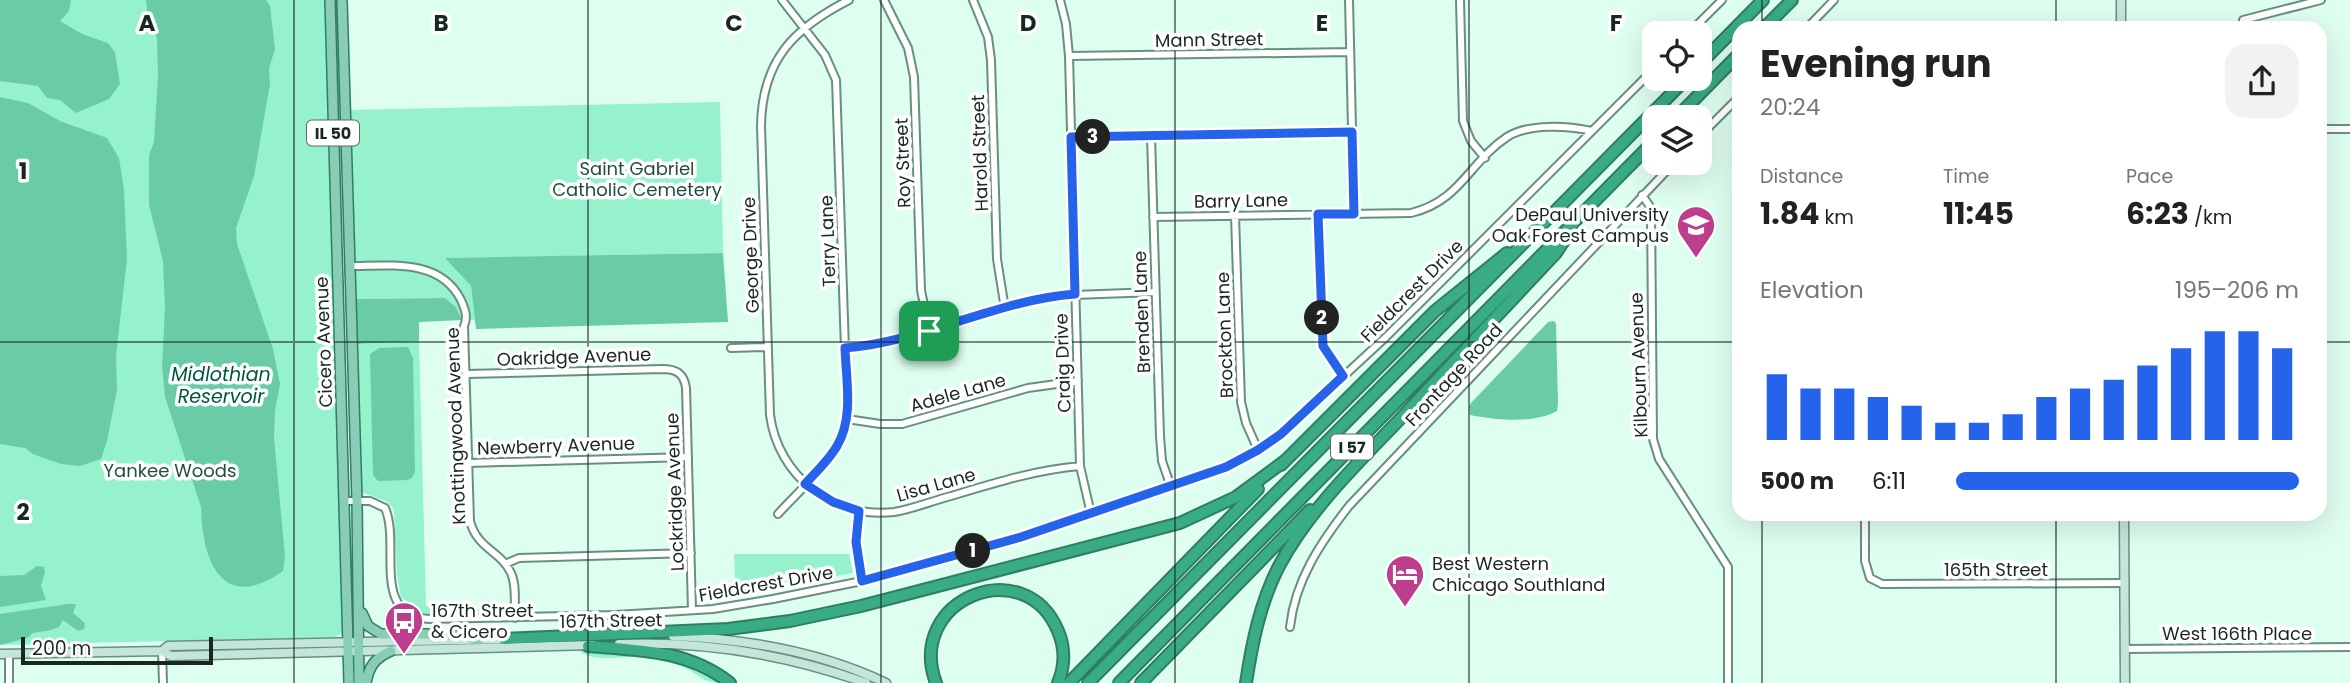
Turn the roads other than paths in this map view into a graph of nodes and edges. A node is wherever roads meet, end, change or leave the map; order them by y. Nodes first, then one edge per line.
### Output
1 (330, 0) edge
2 (342, 0) edge
3 (782, 0) edge
4 (849, 0) edge
5 (884, 0) edge
6 (973, 0) edge
7 (1059, 0) edge
8 (1349, 0) edge
9 (1460, 0) edge
10 (1722, 0) edge
11 (1763, 0) edge
12 (1792, 0) edge
13 (1834, 0) edge
14 (2120, 0) edge
15 (2321, 0) edge
16 (2243, 20) dead end
17 (1701, 21) edge
18 (1742, 21) edge
19 (1771, 21) edge
20 (1814, 21) edge
21 (2121, 21) edge
22 (803, 28) junction
23 (1732, 31) edge
24 (1350, 52) junction
25 (1712, 52) edge
26 (1069, 56) junction
27 (1732, 61) edge
28 (1642, 81) edge
29 (1674, 91) edge
30 (1732, 104) edge
31 (1689, 105) edge
32 (1712, 124) edge
33 (2327, 129) edge
34 (2350, 129) edge
35 (1592, 131) junction
36 (1352, 132) junction
37 (1151, 136) junction
38 (1071, 137) junction
39 (1642, 153) edge
40 (1485, 158) junction
41 (1662, 175) edge
42 (1642, 195) junction
43 (1585, 210) junction
44 (1318, 214) junction
45 (1354, 214) junction
46 (1235, 215) junction
47 (1153, 218) junction
48 (1529, 238) junction
49 (350, 266) junction
50 (1155, 292) junction
51 (1075, 294) junction
52 (1005, 309) junction
53 (929, 331) junction
54 (767, 347) junction
55 (731, 348) dead end
56 (845, 348) junction
57 (466, 374) junction
58 (682, 374) joint
59 (1343, 376) junction
60 (1078, 381) junction
61 (846, 419) junction
62 (1258, 450) junction
63 (688, 457) junction
64 (1286, 460) junction
65 (468, 463) junction
66 (1355, 466) junction
67 (1080, 467) junction
68 (805, 484) junction
69 (1171, 486) junction
70 (345, 501) junction
71 (357, 501) junction
72 (859, 511) junction
73 (778, 514) dead end
74 (1091, 514) junction
75 (1865, 521) edge
76 (2124, 521) edge
77 (691, 553) junction
78 (505, 564) junction
79 (862, 581) junction
80 (2124, 583) junction
81 (359, 606) junction
82 (692, 610) junction
83 (515, 618) junction
84 (1290, 627) dead end
85 (504, 639) junction
86 (479, 640) junction
87 (348, 646) junction
88 (359, 646) junction
89 (589, 646) junction
90 (2350, 647) edge
91 (2125, 649) junction
92 (162, 650) junction
93 (391, 651) junction
94 (4, 654) edge
95 (9, 683) edge
96 (163, 683) edge
97 (349, 683) edge
98 (359, 683) edge
99 (366, 683) edge
100 (730, 683) edge
101 (866, 683) edge
102 (887, 683) edge
103 (936, 683) edge
104 (1058, 683) edge
105 (1069, 683) edge
106 (1088, 683) edge
107 (1119, 683) edge
108 (1141, 683) edge
109 (1246, 683) edge
110 (1728, 683) edge
111 (2125, 683) edge

1 - 70 main road, Cicero Avenue / IL 50
2 - 49 main road, Cicero Avenue / IL 50
3 - 22 street, Terry Lane
4 - 22 street, George Drive
5 - 53 street, Roy Street
6 - 52 street, Harold Street
7 - 26 street, Craig Drive
8 - 24 street
9 - 40 street
10 - 17 street
11 - 18 highway
12 - 19 highway
13 - 20 street
14 - 21 main road
15 - 16 street
22 - 54 street, George Drive
22 - 56 street, Terry Lane
23 - 25 highway
24 - 26 street, Mann Street
24 - 36 street
26 - 38 street, Craig Drive
27 - 31 highway
28 - 35 street, Fieldcrest Drive
29 - 48 highway, I 57
30 - 32 street
33 - 34 street
35 - 40 street, Barry Lane
35 - 59 street, Fieldcrest Drive
36 - 37 street
36 - 45 street
37 - 38 street
37 - 47 street, Brenden Lane
38 - 51 street, Craig Drive
39 - 43 highway, I 57
40 - 45 street, Barry Lane
41 - 42 street, Frontage Road
42 - 84 street, Frontage Road
42 - 110 street, Kilbourn Avenue
43 - 66 highway
43 - 107 highway, I 57
44 - 45 street, Barry Lane
44 - 46 street, Barry Lane
44 - 59 street
46 - 47 street, Barry Lane
46 - 62 street, Brockton Lane
47 - 50 street, Brenden Lane
48 - 64 highway
48 - 106 highway, I 57
49 - 57 street, Knottingwood Avenue
49 - 71 main road, Cicero Avenue / IL 50
50 - 51 street
50 - 69 street, Brenden Lane
51 - 52 street
51 - 60 street, Craig Drive
52 - 53 street
53 - 56 street
54 - 55 street
54 - 68 street, George Drive
56 - 61 street, Terry Lane
57 - 58 street, Oakridge Avenue
57 - 65 street, Knottingwood Avenue
58 - 63 street, Lockridge Avenue
59 - 62 street, Fieldcrest Drive
60 - 61 street, Adele Lane
60 - 67 street, Craig Drive
61 - 68 street, Terry Lane
62 - 69 street, Fieldcrest Drive
63 - 65 street, Newberry Avenue
63 - 77 street, Lockridge Avenue
64 - 85 highway
64 - 105 highway
65 - 78 street, Knottingwood Avenue
66 - 108 highway
66 - 109 highway
67 - 72 street, Lisa Lane
67 - 74 street, Craig Drive
68 - 72 street, Lisa Lane
68 - 73 street, Terry Lane
69 - 74 street, Fieldcrest Drive
70 - 71 street, Fieldcrest Drive
70 - 87 main road, Cicero Avenue / IL 50
71 - 81 main road, Cicero Avenue / IL 50
71 - 83 street, Fieldcrest Drive
72 - 79 street
74 - 79 street, Fieldcrest Drive
75 - 80 street, 165th Street
76 - 80 main road
77 - 78 street
77 - 82 street, Lockridge Avenue
78 - 83 street
79 - 82 street, Fieldcrest Drive
80 - 91 main road
81 - 86 main road
81 - 88 main road, Cicero Avenue / IL 50
82 - 83 street, Fieldcrest Drive
85 - 86 main road, 167th Street
85 - 102 main road, 167th Street
86 - 88 main road, 167th Street
87 - 88 main road, 167th Street
87 - 92 main road, 167th Street
87 - 97 main road, Cicero Avenue / IL 50
88 - 93 main road, 167th Street
88 - 98 main road, Cicero Avenue / IL 50
89 - 93 main road, 167th Street
89 - 100 highway
89 - 101 main road, 167th Street
90 - 91 street, West 166th Place
91 - 111 main road
92 - 94 main road, 167th Street
92 - 96 street
93 - 99 main road
94 - 95 street
103 - 104 highway

